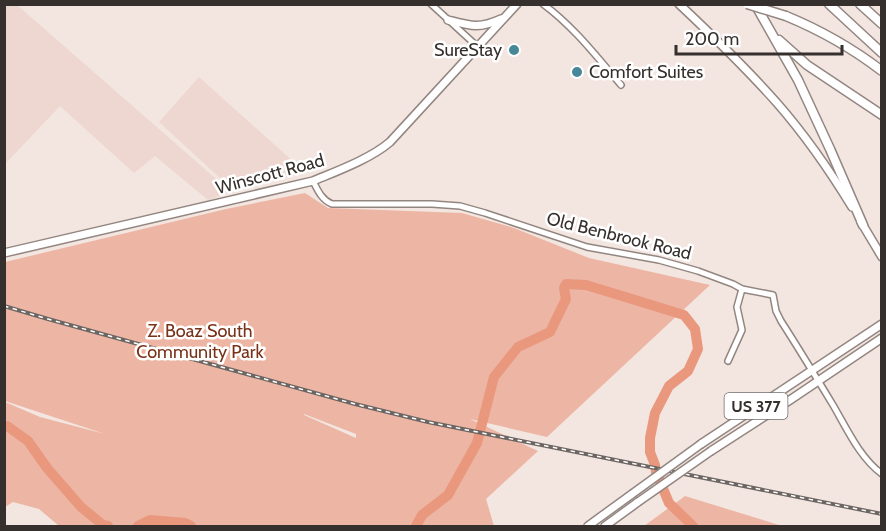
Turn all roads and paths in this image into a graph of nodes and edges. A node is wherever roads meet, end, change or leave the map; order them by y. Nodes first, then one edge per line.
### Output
1 (431, 4) edge
2 (517, 4) edge
3 (543, 4) edge
4 (679, 4) edge
5 (747, 4) edge
6 (755, 4) edge
7 (829, 4) edge
8 (860, 4) edge
9 (507, 16) junction
10 (448, 20) junction
11 (882, 24) edge
12 (771, 31) junction
13 (478, 47) junction
14 (882, 53) edge
15 (882, 71) edge
16 (621, 85) dead end
17 (882, 115) edge
18 (313, 181) junction
19 (863, 225) junction
20 (4, 253) edge
21 (882, 257) edge
22 (742, 289) junction
23 (882, 318) edge
24 (882, 324) edge
25 (861, 336) junction
26 (879, 340) edge
27 (728, 362) dead end
28 (812, 369) junction
29 (818, 380) junction
30 (882, 474) edge
31 (588, 526) edge
32 (604, 526) edge

1 - 10 street
2 - 9 main road, Winscott Road
3 - 16 street
4 - 19 main road
5 - 15 highway, bridge
6 - 12 highway
7 - 14 highway
8 - 11 highway
9 - 10 main road
9 - 13 main road, Winscott Road
10 - 13 street
12 - 17 highway
12 - 19 highway
13 - 18 main road, Winscott Road
18 - 20 main road, Winscott Road
18 - 22 street, Old Benbrook Road
19 - 21 main road
22 - 27 street
22 - 28 street, Old Benbrook Road
23 - 25 main road
24 - 25 main road, US 377
25 - 28 main road, US 377
26 - 29 main road, US 377
28 - 29 street
28 - 31 main road, US 377, bridge
29 - 30 street
29 - 32 main road, US 377, bridge

